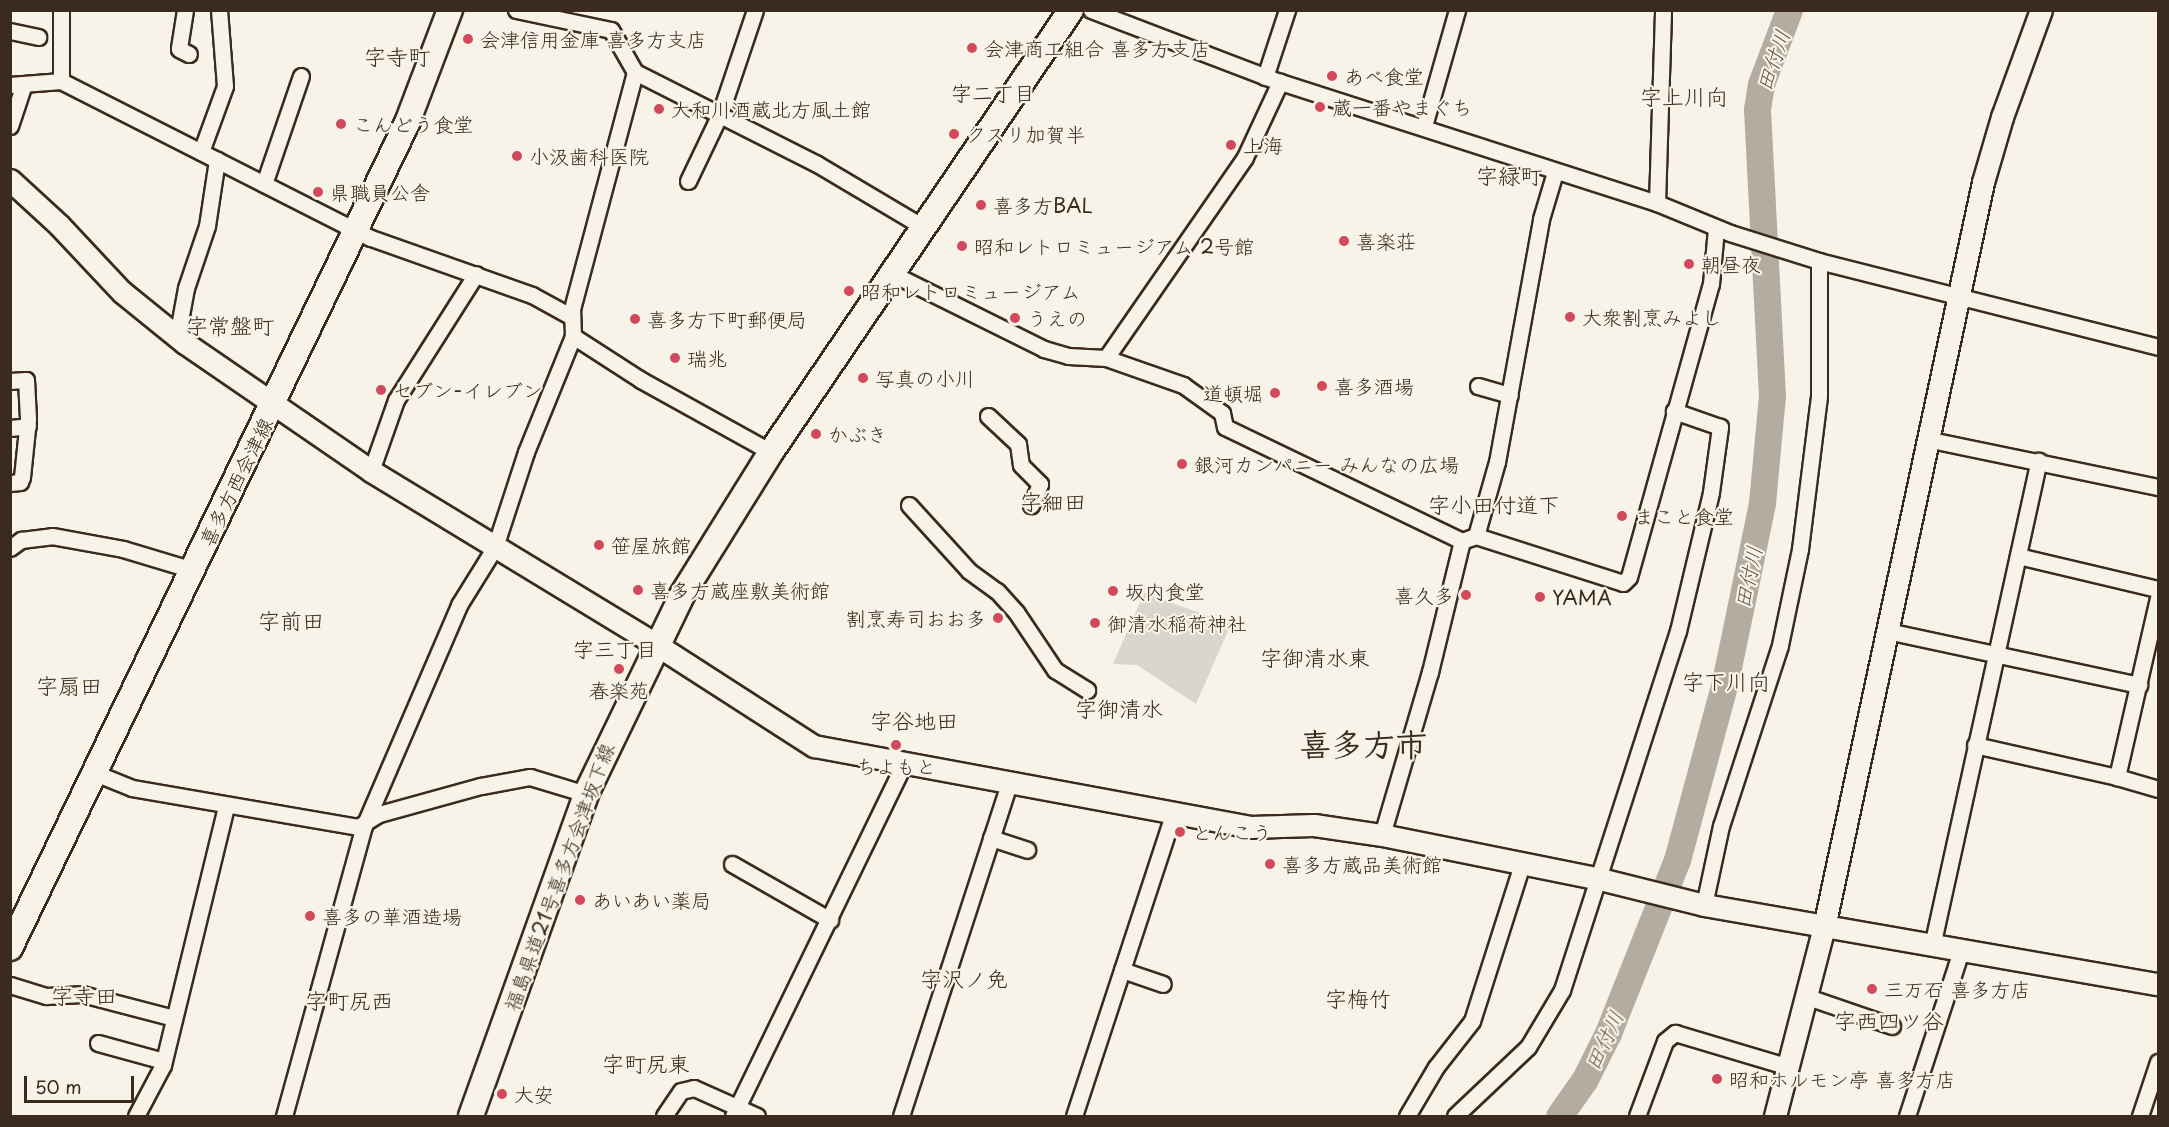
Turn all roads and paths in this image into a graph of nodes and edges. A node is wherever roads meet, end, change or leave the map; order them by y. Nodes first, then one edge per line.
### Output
1 (61, 10) edge
2 (185, 10) edge
3 (219, 10) edge
4 (450, 10) edge
5 (516, 10) edge
6 (755, 10) edge
7 (1071, 10) edge
8 (1091, 10) edge
9 (1287, 10) edge
10 (1457, 10) edge
11 (1663, 10) edge
12 (2041, 10) edge
13 (10, 31) edge
14 (38, 37) dead end
15 (189, 54) dead end
16 (635, 72) junction
17 (301, 76) dead end
18 (1265, 76) junction
19 (61, 81) junction
20 (1280, 82) junction
21 (17, 85) edge
22 (720, 114) junction
23 (10, 126) edge
24 (1424, 126) junction
25 (201, 152) junction
26 (217, 160) junction
27 (1555, 172) junction
28 (10, 180) edge
29 (688, 181) dead end
30 (264, 184) junction
31 (1657, 203) junction
32 (925, 228) junction
33 (357, 229) junction
34 (1723, 231) junction
35 (1819, 261) junction
36 (476, 274) junction
37 (893, 274) junction
38 (1960, 296) junction
39 (572, 313) junction
40 (573, 336) junction
41 (177, 337) junction
42 (2158, 347) edge
43 (1106, 358) junction
44 (10, 381) edge
45 (1478, 386) dead end
46 (1510, 395) junction
47 (274, 404) junction
48 (1674, 411) junction
49 (988, 417) dead end
50 (28, 426) junction
51 (10, 428) edge
52 (1931, 440) junction
53 (771, 452) junction
54 (2039, 460) junction
55 (371, 471) junction
56 (10, 483) edge
57 (2158, 487) edge
58 (909, 505) dead end
59 (1031, 505) dead end
60 (1469, 539) junction
61 (495, 547) junction
62 (10, 548) edge
63 (2018, 556) junction
64 (193, 570) junction
65 (2158, 589) edge
66 (2158, 598) edge
67 (1887, 631) junction
68 (657, 645) junction
69 (1997, 652) junction
70 (2139, 685) junction
71 (1087, 690) dead end
72 (1975, 745) junction
73 (904, 764) junction
74 (95, 773) junction
75 (2117, 777) junction
76 (1010, 784) junction
77 (2158, 789) edge
78 (586, 794) junction
79 (226, 807) junction
80 (1173, 811) junction
81 (364, 826) junction
82 (1382, 836) junction
83 (992, 838) junction
84 (1027, 850) dead end
85 (732, 864) dead end
86 (1522, 864) junction
87 (1600, 879) junction
88 (1696, 903) junction
89 (830, 920) junction
90 (1824, 927) junction
91 (1932, 946) junction
92 (10, 948) edge
93 (1961, 951) junction
94 (1122, 970) junction
95 (1163, 984) dead end
96 (2158, 984) edge
97 (10, 985) edge
98 (1805, 996) junction
99 (174, 1018) junction
100 (1892, 1026) dead end
101 (98, 1043) dead end
102 (164, 1061) junction
103 (2158, 1062) edge
104 (1789, 1067) junction
105 (734, 1113) edge
106 (136, 1116) edge
107 (284, 1116) edge
108 (471, 1116) edge
109 (664, 1116) edge
110 (757, 1116) edge
111 (901, 1116) edge
112 (1074, 1116) edge
113 (1407, 1116) edge
114 (1455, 1116) edge
115 (1637, 1116) edge
116 (1775, 1116) edge
117 (1907, 1116) edge
118 (2140, 1116) edge

1 - 19 street
2 - 15 street
3 - 25 street
4 - 33 main road, 喜多方西会津線
5 - 16 street
6 - 22 street
7 - 32 main road, 福島県道21号喜多方会津坂下線
8 - 18 street
9 - 18 street
10 - 24 street
11 - 31 street
12 - 38 street
13 - 14 street
16 - 22 street
16 - 39 street
17 - 30 street
18 - 20 street
19 - 21 street
19 - 25 street
20 - 24 street
20 - 43 street
21 - 23 street
22 - 29 street
22 - 32 street
24 - 27 street
25 - 26 street
26 - 30 street
26 - 41 street
27 - 31 street
27 - 46 street
28 - 41 street
30 - 33 street
31 - 34 street
32 - 37 main road, 福島県道21号喜多方会津坂下線
33 - 36 street
33 - 47 main road, 喜多方西会津線
34 - 35 street
34 - 48 street
35 - 38 street
35 - 88 street
36 - 39 street
36 - 55 street
37 - 43 street
37 - 53 main road, 福島県道21号喜多方会津坂下線
38 - 42 street
38 - 52 street
39 - 40 street
40 - 53 street
40 - 61 street
41 - 47 street
43 - 60 street
44 - 50 street
45 - 46 street
46 - 60 street
47 - 55 street
47 - 64 main road, 喜多方西会津線
48 - 60 street
48 - 87 street
49 - 59 street
50 - 51 street
50 - 56 street
52 - 54 street
52 - 67 street
53 - 68 main road, 福島県道21号喜多方会津坂下線
54 - 57 street
54 - 63 street
55 - 61 street
58 - 71 street
60 - 82 street
61 - 68 street
61 - 81 street
62 - 64 street
63 - 65 street
63 - 69 street
64 - 74 main road, 喜多方西会津線
66 - 70 street
67 - 69 street
67 - 90 street
68 - 73 street
68 - 78 main road, 福島県道21号喜多方会津坂下線
69 - 70 street
69 - 72 street
70 - 75 street
72 - 75 street
72 - 91 street
73 - 76 street
73 - 89 street
74 - 79 street
74 - 92 main road, 喜多方西会津線
75 - 77 street
76 - 80 street
76 - 83 street
78 - 81 street
78 - 108 main road, 福島県道21号喜多方会津坂下線
79 - 81 street
79 - 99 street
80 - 82 street
80 - 94 street
81 - 107 street
82 - 86 street
83 - 84 street
83 - 111 street
85 - 89 street
86 - 87 street
86 - 113 street
87 - 88 street
87 - 114 street
88 - 90 street
89 - 105 street
90 - 91 street
90 - 98 street
91 - 93 street
93 - 96 street
93 - 117 street
94 - 95 street
94 - 112 street
97 - 99 street
98 - 100 street
98 - 104 street
99 - 102 street
101 - 102 street
102 - 106 street
103 - 118 street
104 - 115 street
104 - 116 street
105 - 109 street
105 - 110 street

